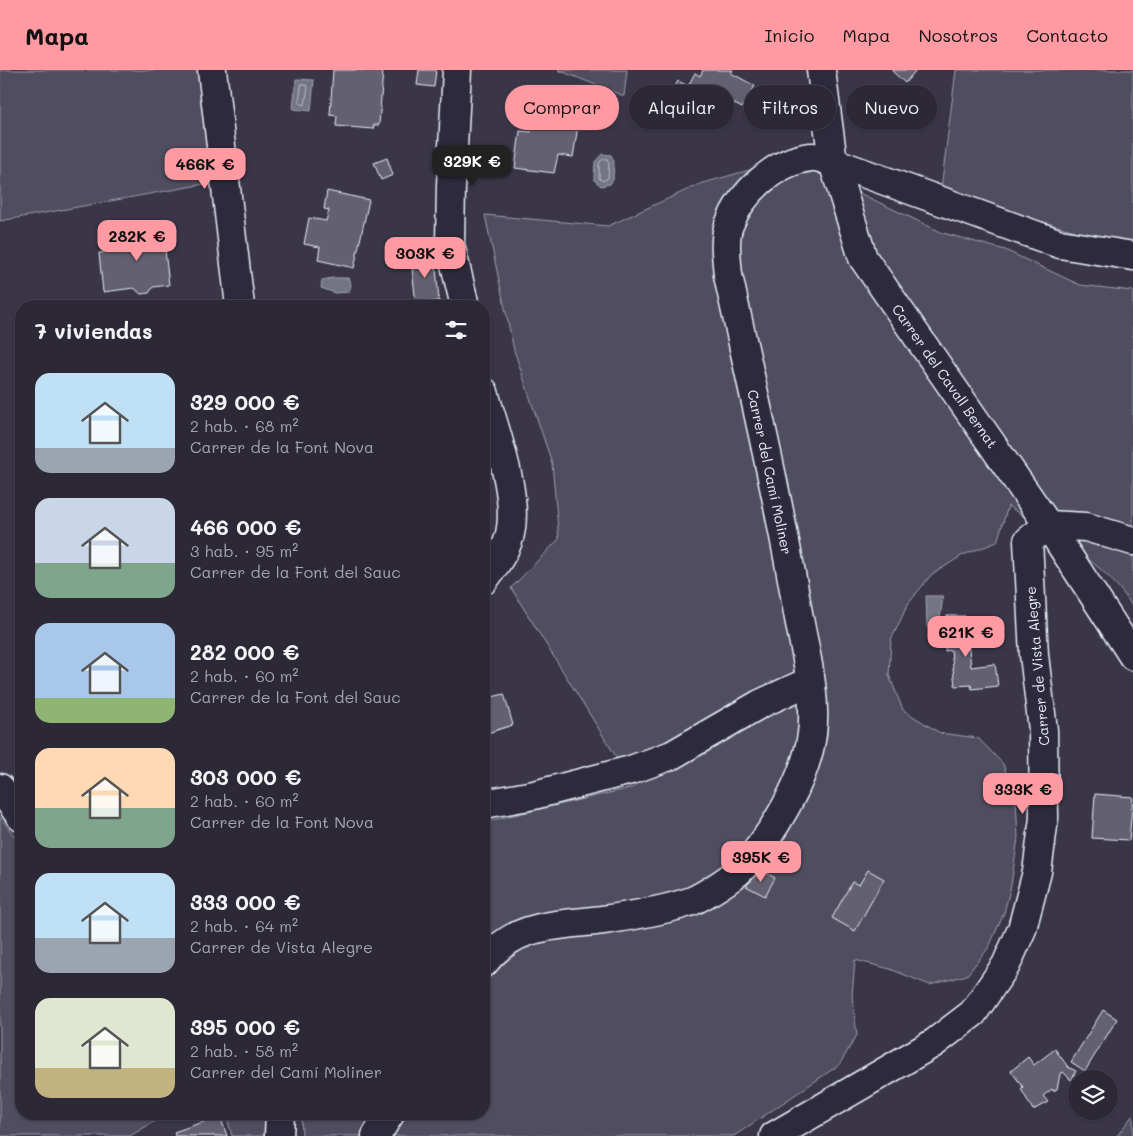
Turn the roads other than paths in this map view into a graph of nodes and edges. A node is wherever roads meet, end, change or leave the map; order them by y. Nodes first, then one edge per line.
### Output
1 (212, 70) edge
2 (457, 70) edge
3 (820, 70) edge
4 (833, 162) junction
5 (1133, 256) edge
6 (239, 300) edge
7 (464, 300) edge
8 (490, 416) edge
9 (1048, 525) junction
10 (1133, 541) edge
11 (490, 572) edge
12 (1133, 656) edge
13 (810, 681) junction
14 (0, 788) edge
15 (490, 803) edge
16 (15, 809) edge
17 (490, 955) edge
18 (280, 1120) edge
19 (386, 1120) edge
20 (279, 1136) edge
21 (376, 1136) edge
22 (774, 1136) edge

1 - 6 street
2 - 7 street
3 - 4 street, Carrer del Cavall Bernat
4 - 5 street, Carrer del Camí Moliner
4 - 9 street, Carrer del Cavall Bernat
4 - 13 street, Carrer del Camí Moliner
8 - 11 street
9 - 10 street
9 - 12 street, Carrer del Cavall Bernat
9 - 22 street, Carrer de Vista Alegre
13 - 15 street
13 - 17 street, Carrer del Camí Moliner
14 - 16 street
18 - 20 street
19 - 21 street

